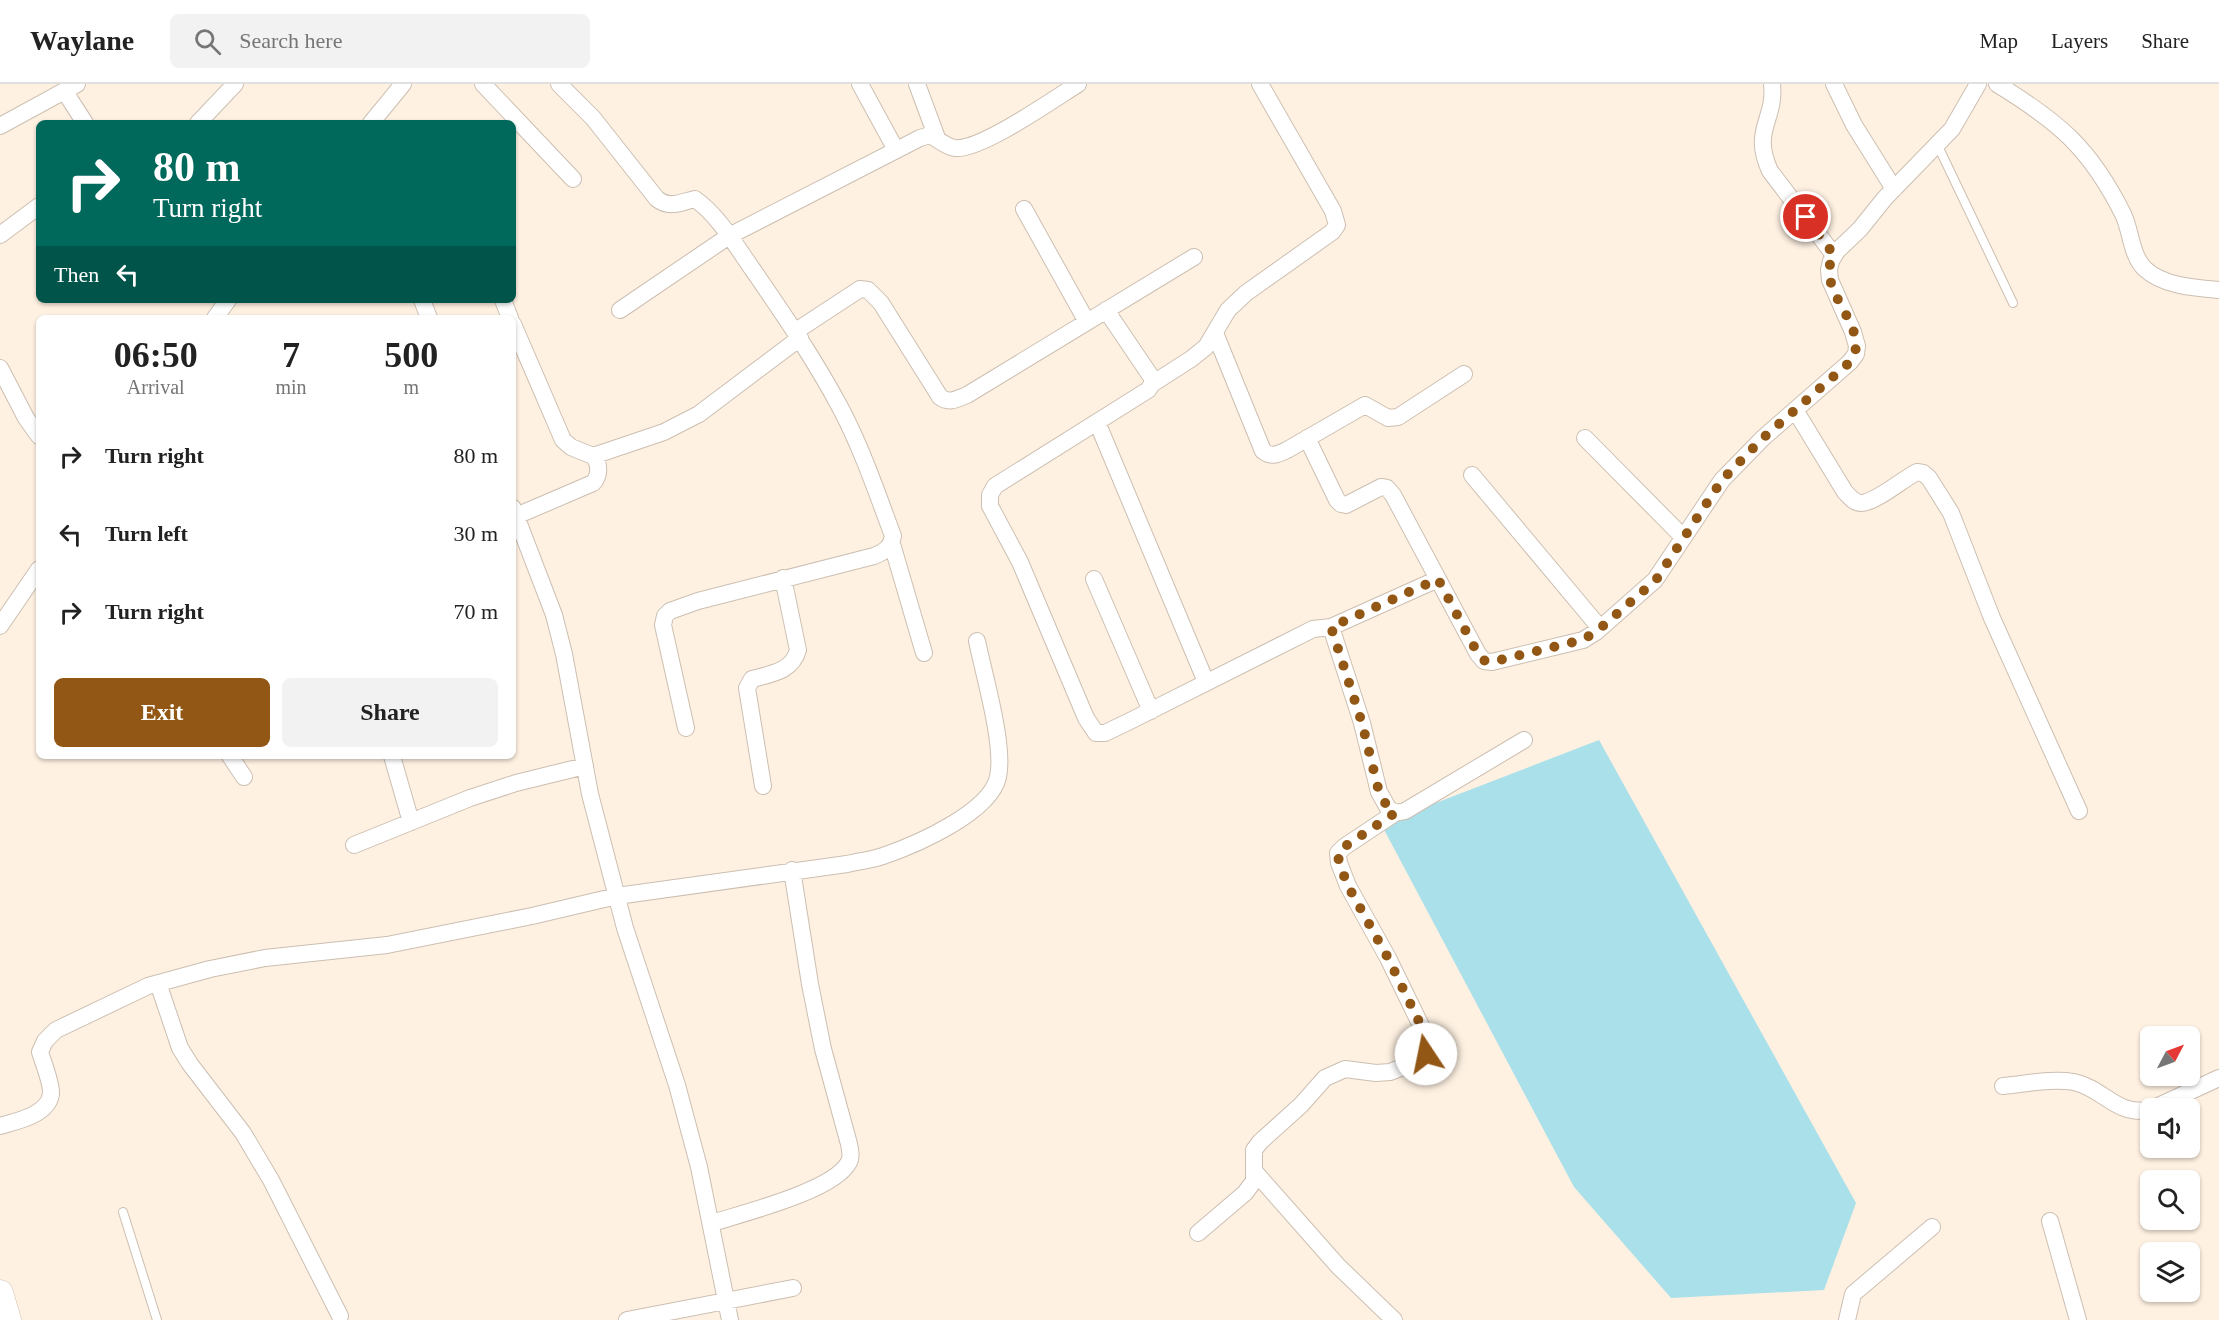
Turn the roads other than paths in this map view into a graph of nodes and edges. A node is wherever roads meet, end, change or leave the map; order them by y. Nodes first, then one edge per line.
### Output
1 (235, 84) edge
2 (403, 84) edge
3 (483, 84) edge
4 (559, 84) edge
5 (860, 84) edge
6 (916, 84) edge
7 (1078, 84) edge
8 (1260, 84) edge
9 (1772, 84) edge
10 (1834, 84) edge
11 (1978, 84) edge
12 (1997, 84) edge
13 (71, 88) edge
14 (84, 120) edge
15 (201, 120) edge
16 (373, 120) edge
17 (0, 126) edge
18 (937, 138) junction
19 (1938, 144) junction
20 (896, 150) junction
21 (573, 179) dead end
22 (1894, 189) junction
23 (36, 208) edge
24 (1024, 209) dead end
25 (0, 235) edge
26 (729, 236) junction
27 (1834, 255) junction
28 (1194, 257) dead end
29 (2219, 290) edge
30 (2013, 303) dead end
31 (620, 310) dead end
32 (1106, 310) junction
33 (1087, 322) junction
34 (516, 331) edge
35 (1215, 333) junction
36 (798, 334) junction
37 (0, 368) edge
38 (1464, 374) dead end
39 (1152, 384) junction
40 (1795, 410) junction
41 (1097, 422) junction
42 (36, 432) edge
43 (1307, 438) junction
44 (1585, 438) dead end
45 (593, 456) junction
46 (1472, 475) dead end
47 (516, 512) edge
48 (516, 515) edge
49 (1683, 537) junction
50 (892, 544) junction
51 (36, 573) edge
52 (783, 578) junction
53 (1095, 579) dead end
54 (1438, 579) junction
55 (0, 626) edge
56 (1331, 627) junction
57 (1600, 628) junction
58 (977, 641) dead end
59 (924, 653) dead end
60 (1206, 682) junction
61 (1151, 711) junction
62 (686, 728) dead end
63 (1524, 740) dead end
64 (232, 759) edge
65 (393, 759) edge
66 (585, 766) junction
67 (244, 777) dead end
68 (763, 786) dead end
69 (2079, 811) dead end
70 (1395, 813) junction
71 (411, 822) junction
72 (354, 845) dead end
73 (792, 870) junction
74 (617, 896) junction
75 (158, 983) junction
76 (2219, 1078) edge
77 (2003, 1086) dead end
78 (2176, 1098) edge
79 (2140, 1111) edge
80 (0, 1126) edge
81 (1255, 1172) junction
82 (123, 1212) dead end
83 (2050, 1221) dead end
84 (712, 1223) junction
85 (1932, 1227) dead end
86 (1198, 1233) dead end
87 (793, 1288) dead end
88 (0, 1293) edge
89 (727, 1301) junction
90 (340, 1316) dead end
91 (8, 1320) edge
92 (157, 1320) edge
93 (627, 1320) edge
94 (730, 1320) edge
95 (1394, 1320) edge
96 (1847, 1320) edge
97 (2078, 1320) edge

1 - 15 street
2 - 16 street
3 - 21 street
4 - 26 street
5 - 20 street
6 - 18 street
7 - 18 street
8 - 35 street
9 - 27 street
10 - 22 street
11 - 19 street
12 - 29 street
13 - 14 street
13 - 17 street
18 - 20 street
19 - 22 street
19 - 30 lane
20 - 26 street
22 - 27 street
23 - 25 street
24 - 33 street
26 - 31 street
26 - 36 street
27 - 40 street
28 - 32 street
32 - 33 street
32 - 39 street
33 - 36 street
34 - 45 street
35 - 39 street
35 - 43 street
36 - 45 street
36 - 50 street
37 - 42 street
38 - 43 street
39 - 41 street
40 - 49 street
40 - 69 street
41 - 60 street
41 - 61 street
43 - 54 street
44 - 49 street
45 - 47 street
46 - 57 street
48 - 66 street
49 - 57 street
50 - 52 street
50 - 59 street
51 - 55 street
52 - 62 street
52 - 68 street
53 - 61 street
54 - 56 street
54 - 57 street
56 - 60 street
56 - 70 street
58 - 73 street
60 - 61 street
63 - 70 street
64 - 67 street
65 - 71 street
66 - 71 street
66 - 74 street
70 - 81 street
71 - 72 street
73 - 74 street
73 - 84 street
74 - 75 street
74 - 84 street
75 - 80 street
75 - 90 street
76 - 78 street
77 - 79 street
81 - 86 street
81 - 95 street
82 - 92 lane
83 - 97 street
84 - 89 street
85 - 96 street
87 - 89 street
88 - 91 main road
89 - 93 street
89 - 94 street

